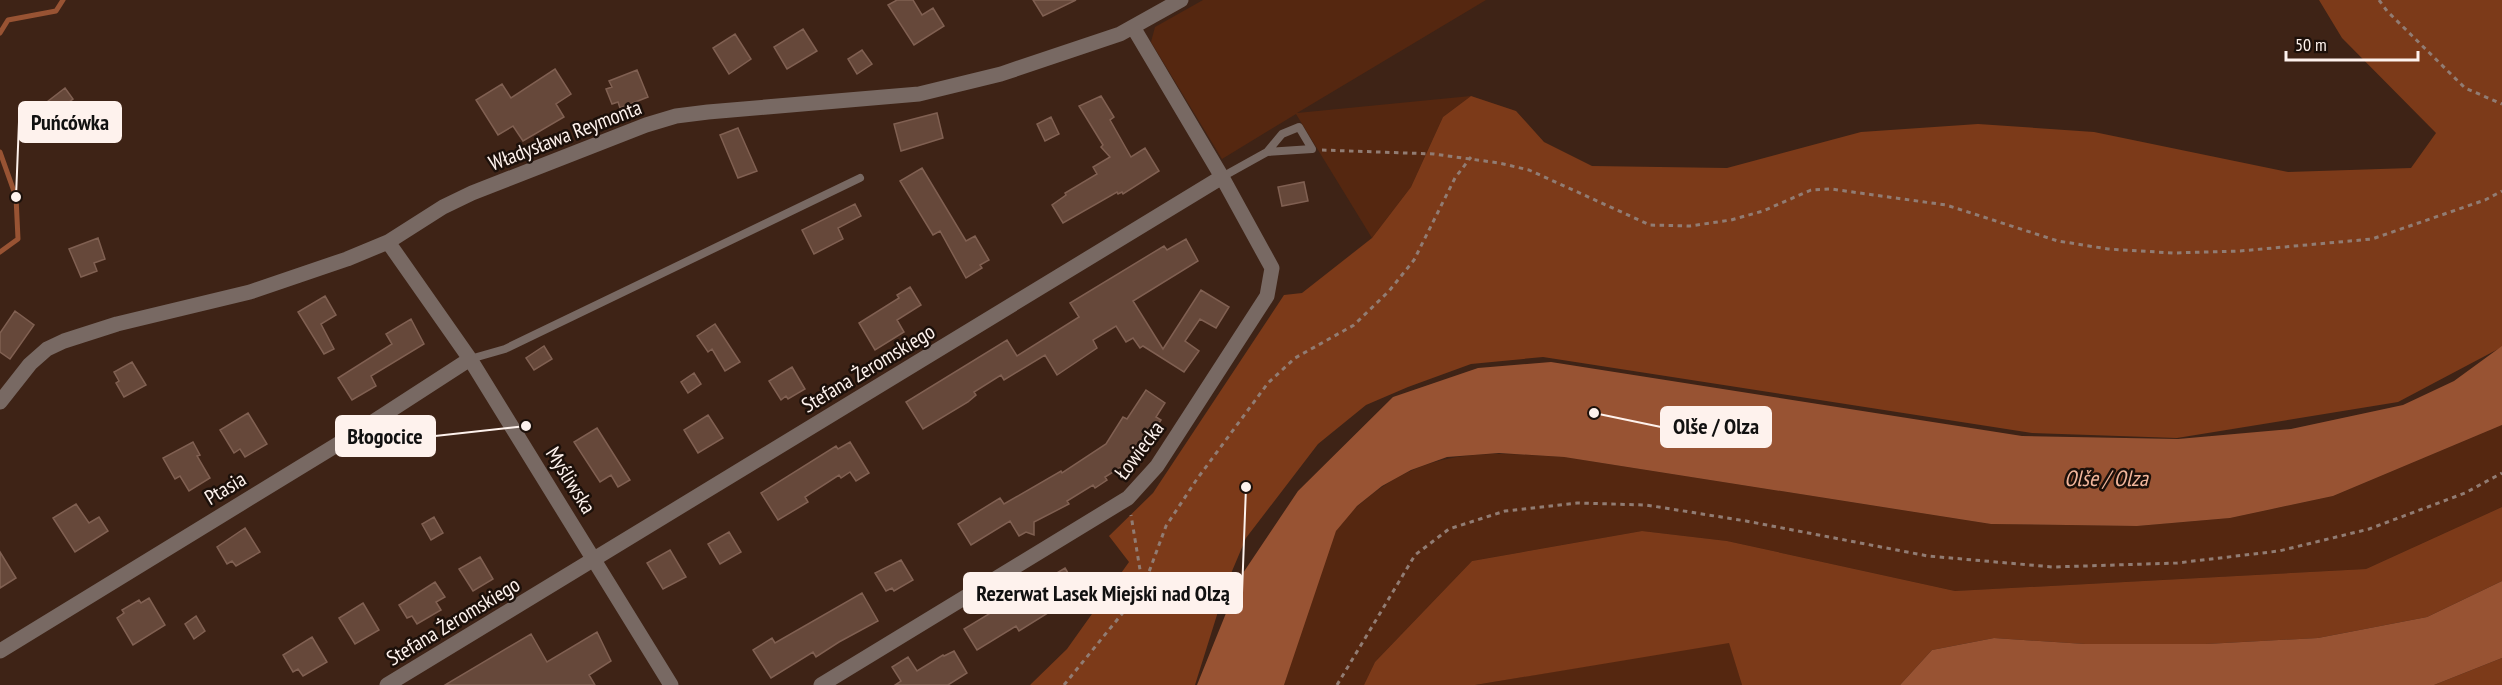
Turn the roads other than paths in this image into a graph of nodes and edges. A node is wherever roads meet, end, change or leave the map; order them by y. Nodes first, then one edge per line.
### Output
1 (1181, 0) edge
2 (1133, 27) junction
3 (1267, 152) junction
4 (1222, 177) junction
5 (860, 178) dead end
6 (388, 242) junction
7 (470, 359) junction
8 (0, 402) edge
9 (595, 559) junction
10 (0, 651) edge
11 (387, 685) edge
12 (671, 685) edge
13 (820, 685) edge

1 - 2 street, Władysława Reymonta
2 - 4 street
2 - 6 street, Władysława Reymonta
3 - 3 lane
3 - 4 lane
4 - 9 street, Stefana Żeromskiego
4 - 13 street, Łowiecka
5 - 7 lane
6 - 7 street, Myśliwska
6 - 8 street, Władysława Reymonta
7 - 9 street, Myśliwska
7 - 10 street, Ptasia
9 - 11 street, Stefana Żeromskiego
9 - 12 street, Myśliwska

